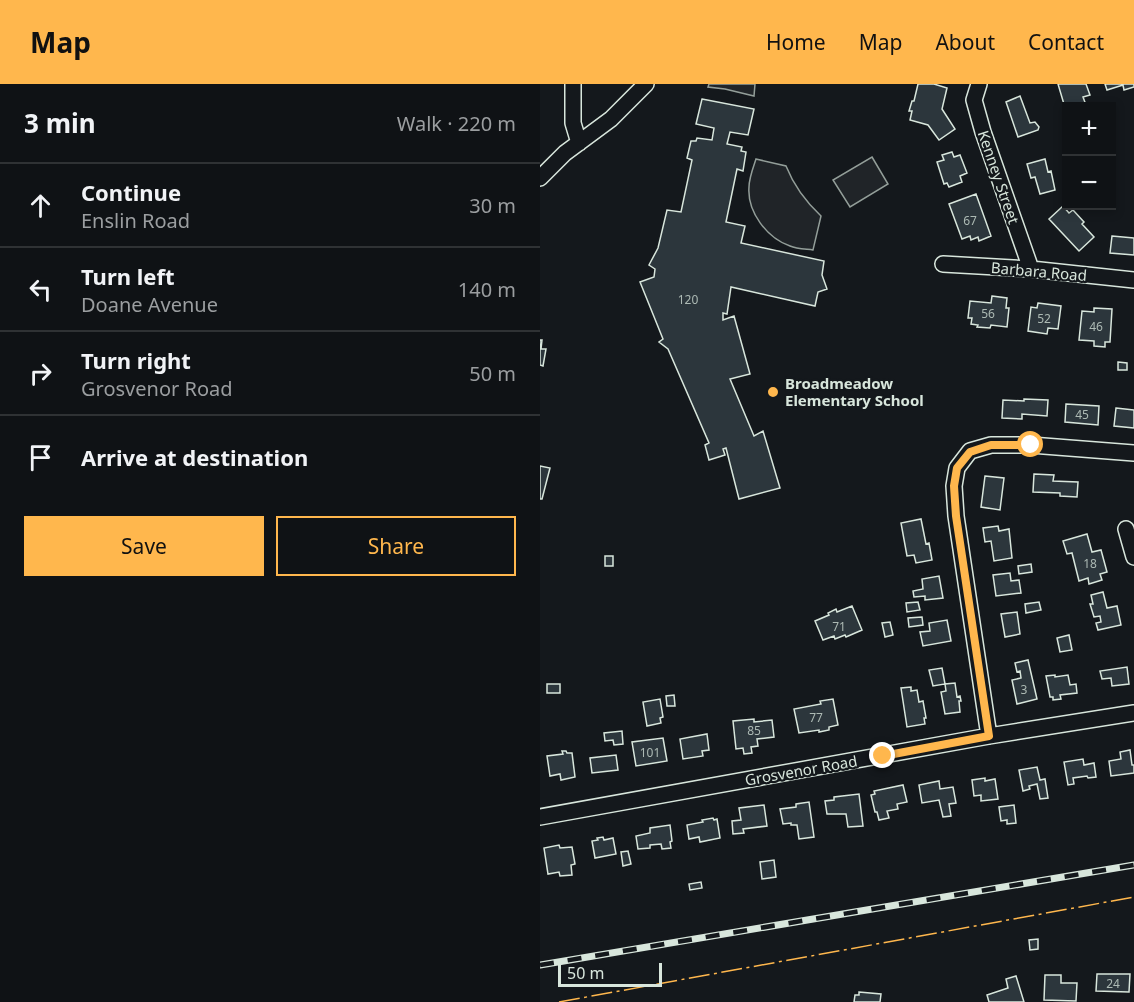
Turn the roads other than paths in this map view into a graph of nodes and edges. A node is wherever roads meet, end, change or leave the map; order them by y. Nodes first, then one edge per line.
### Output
1 (573, 84) edge
2 (646, 84) edge
3 (979, 84) edge
4 (579, 143) junction
5 (540, 178) edge
6 (943, 264) dead end
7 (1031, 269) junction
8 (1134, 280) edge
9 (1134, 453) edge
10 (1126, 529) dead end
11 (1134, 557) edge
12 (1134, 713) edge
13 (989, 736) junction
14 (540, 817) edge

1 - 4 street
2 - 4 street
3 - 7 street, Kenney Street
4 - 5 street
6 - 7 street, Barbara Road
7 - 8 street, Barbara Road
9 - 13 street
10 - 11 street
12 - 13 street, Grosvenor Road
13 - 14 street, Grosvenor Road

